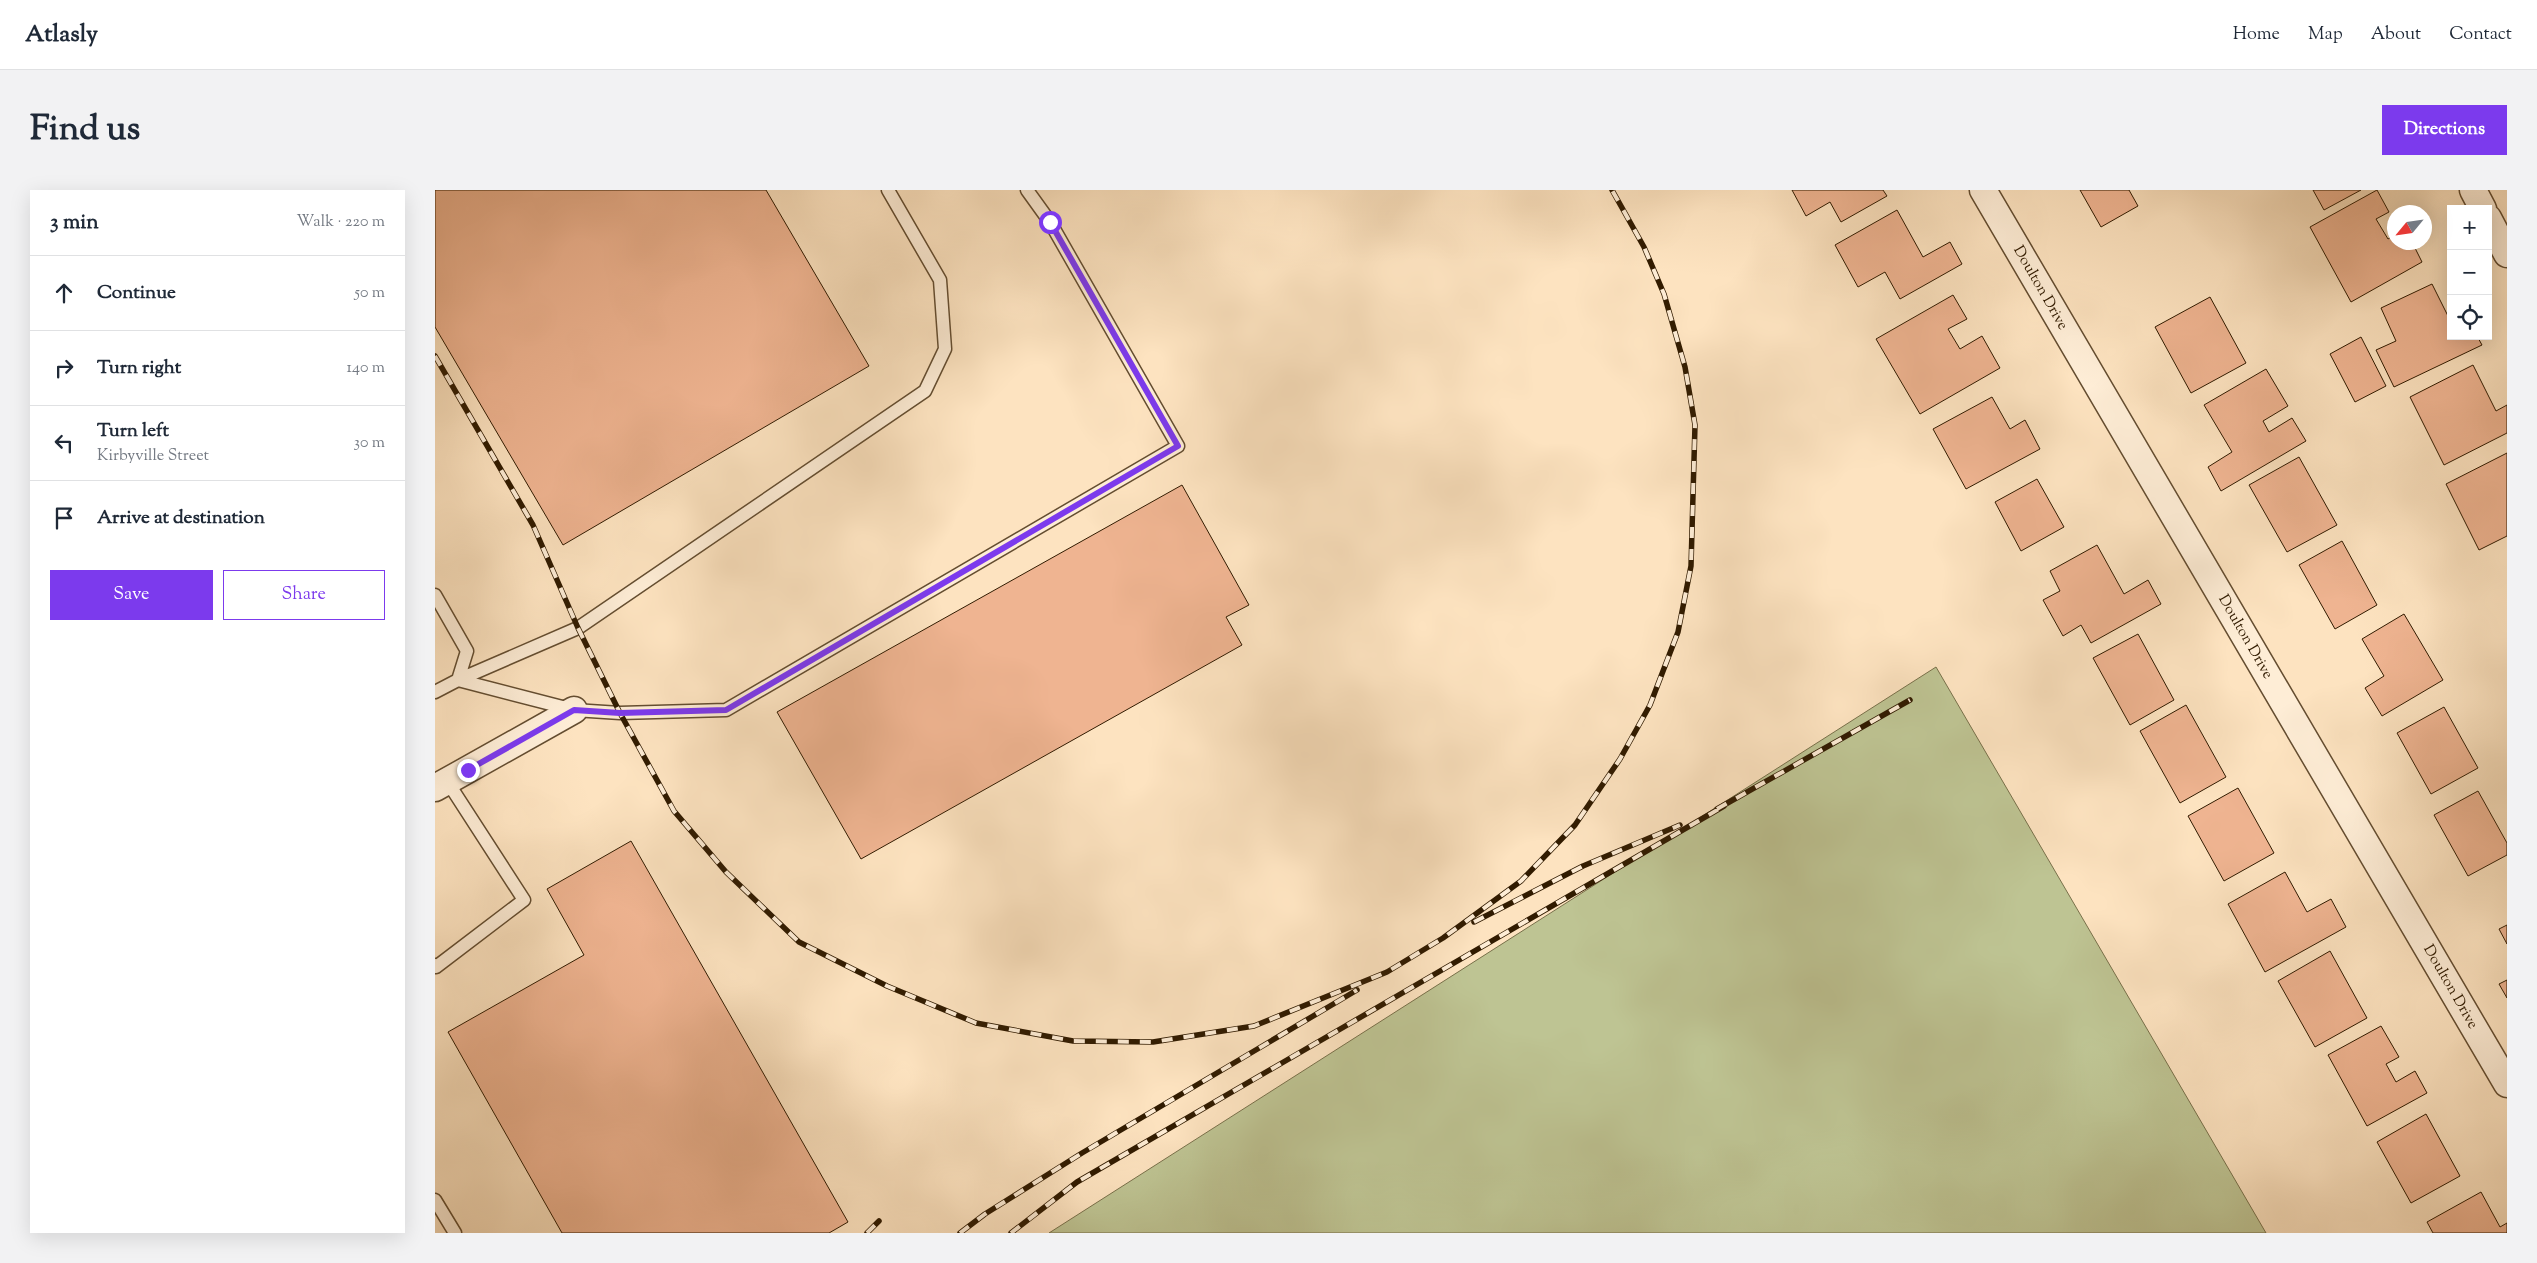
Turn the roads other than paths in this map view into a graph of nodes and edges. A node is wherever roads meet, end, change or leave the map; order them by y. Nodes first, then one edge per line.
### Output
1 (888, 190) edge
2 (1027, 190) edge
3 (1983, 190) edge
4 (2473, 190) edge
5 (2481, 205) edge
6 (2492, 226) edge
7 (2507, 254) edge
8 (435, 595) edge
9 (458, 680) junction
10 (435, 692) edge
11 (574, 710) junction
12 (441, 785) edge
13 (435, 965) edge
14 (2507, 1084) edge
15 (435, 1200) edge
16 (455, 1233) edge

1 - 9 lane
2 - 11 lane
3 - 14 street, Doulton Drive
4 - 5 street
6 - 7 street
8 - 9 lane
9 - 10 lane
9 - 11 lane
11 - 12 street
12 - 13 lane
15 - 16 lane

